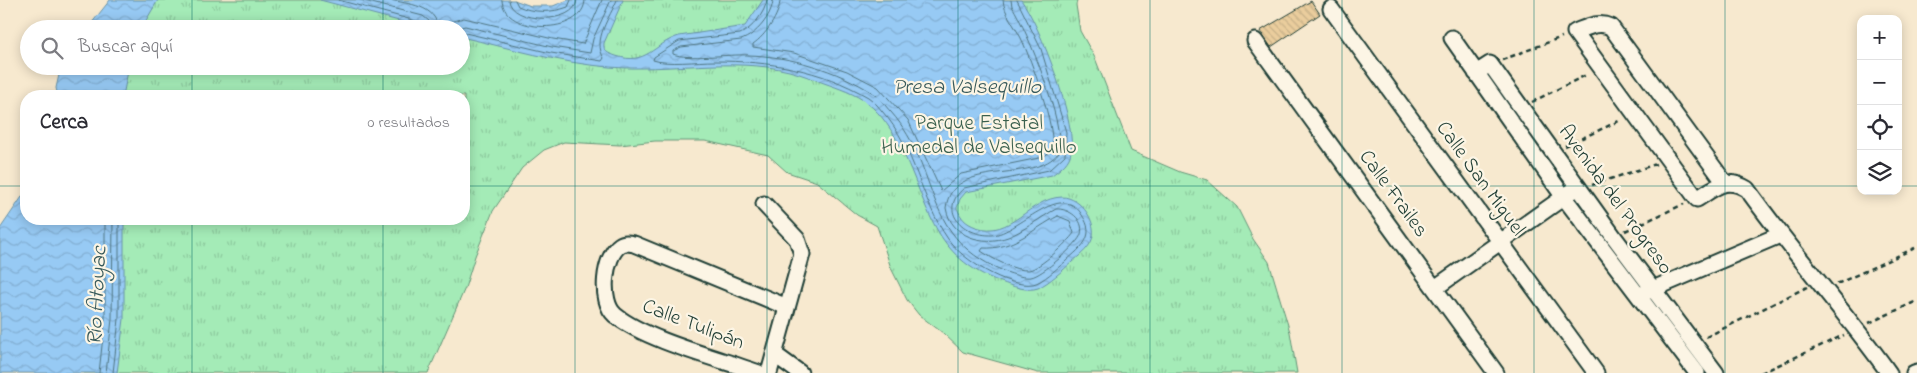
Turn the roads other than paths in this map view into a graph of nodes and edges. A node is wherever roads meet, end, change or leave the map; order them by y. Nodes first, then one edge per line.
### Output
1 (1331, 9) dead end
2 (1452, 38) dead end
3 (1255, 41) dead end
4 (1476, 73) junction
5 (1725, 182) junction
6 (1579, 189) junction
7 (1563, 196) junction
8 (764, 204) dead end
9 (1780, 235) junction
10 (1501, 243) junction
11 (1436, 288) junction
12 (1654, 289) junction
13 (1638, 295) junction
14 (786, 307) junction
15 (774, 354) junction
16 (760, 373) edge
17 (769, 373) edge
18 (800, 373) edge
19 (1496, 373) edge
20 (1596, 373) edge
21 (1697, 373) edge
22 (1716, 373) edge
23 (1889, 373) edge

1 - 10 street, Calle San Miguel
2 - 4 street, Avenida del Progreso
3 - 11 street, Calle Frailes
4 - 6 street, Avenida del Progreso
4 - 7 street, Avenida del Progreso
5 - 5 street
5 - 9 street
6 - 7 street
6 - 12 street, Avenida del Progreso
7 - 10 street
7 - 13 street, Avenida del Progreso
8 - 14 street
9 - 12 street
9 - 23 street
10 - 11 street
10 - 20 street, Calle San Miguel
11 - 19 street, Calle Frailes
12 - 13 street
12 - 22 street, Avenida del Progreso
13 - 21 street, Avenida del Progreso
14 - 15 street
14 - 16 street, Calle Tulipán
15 - 17 street
15 - 18 street

